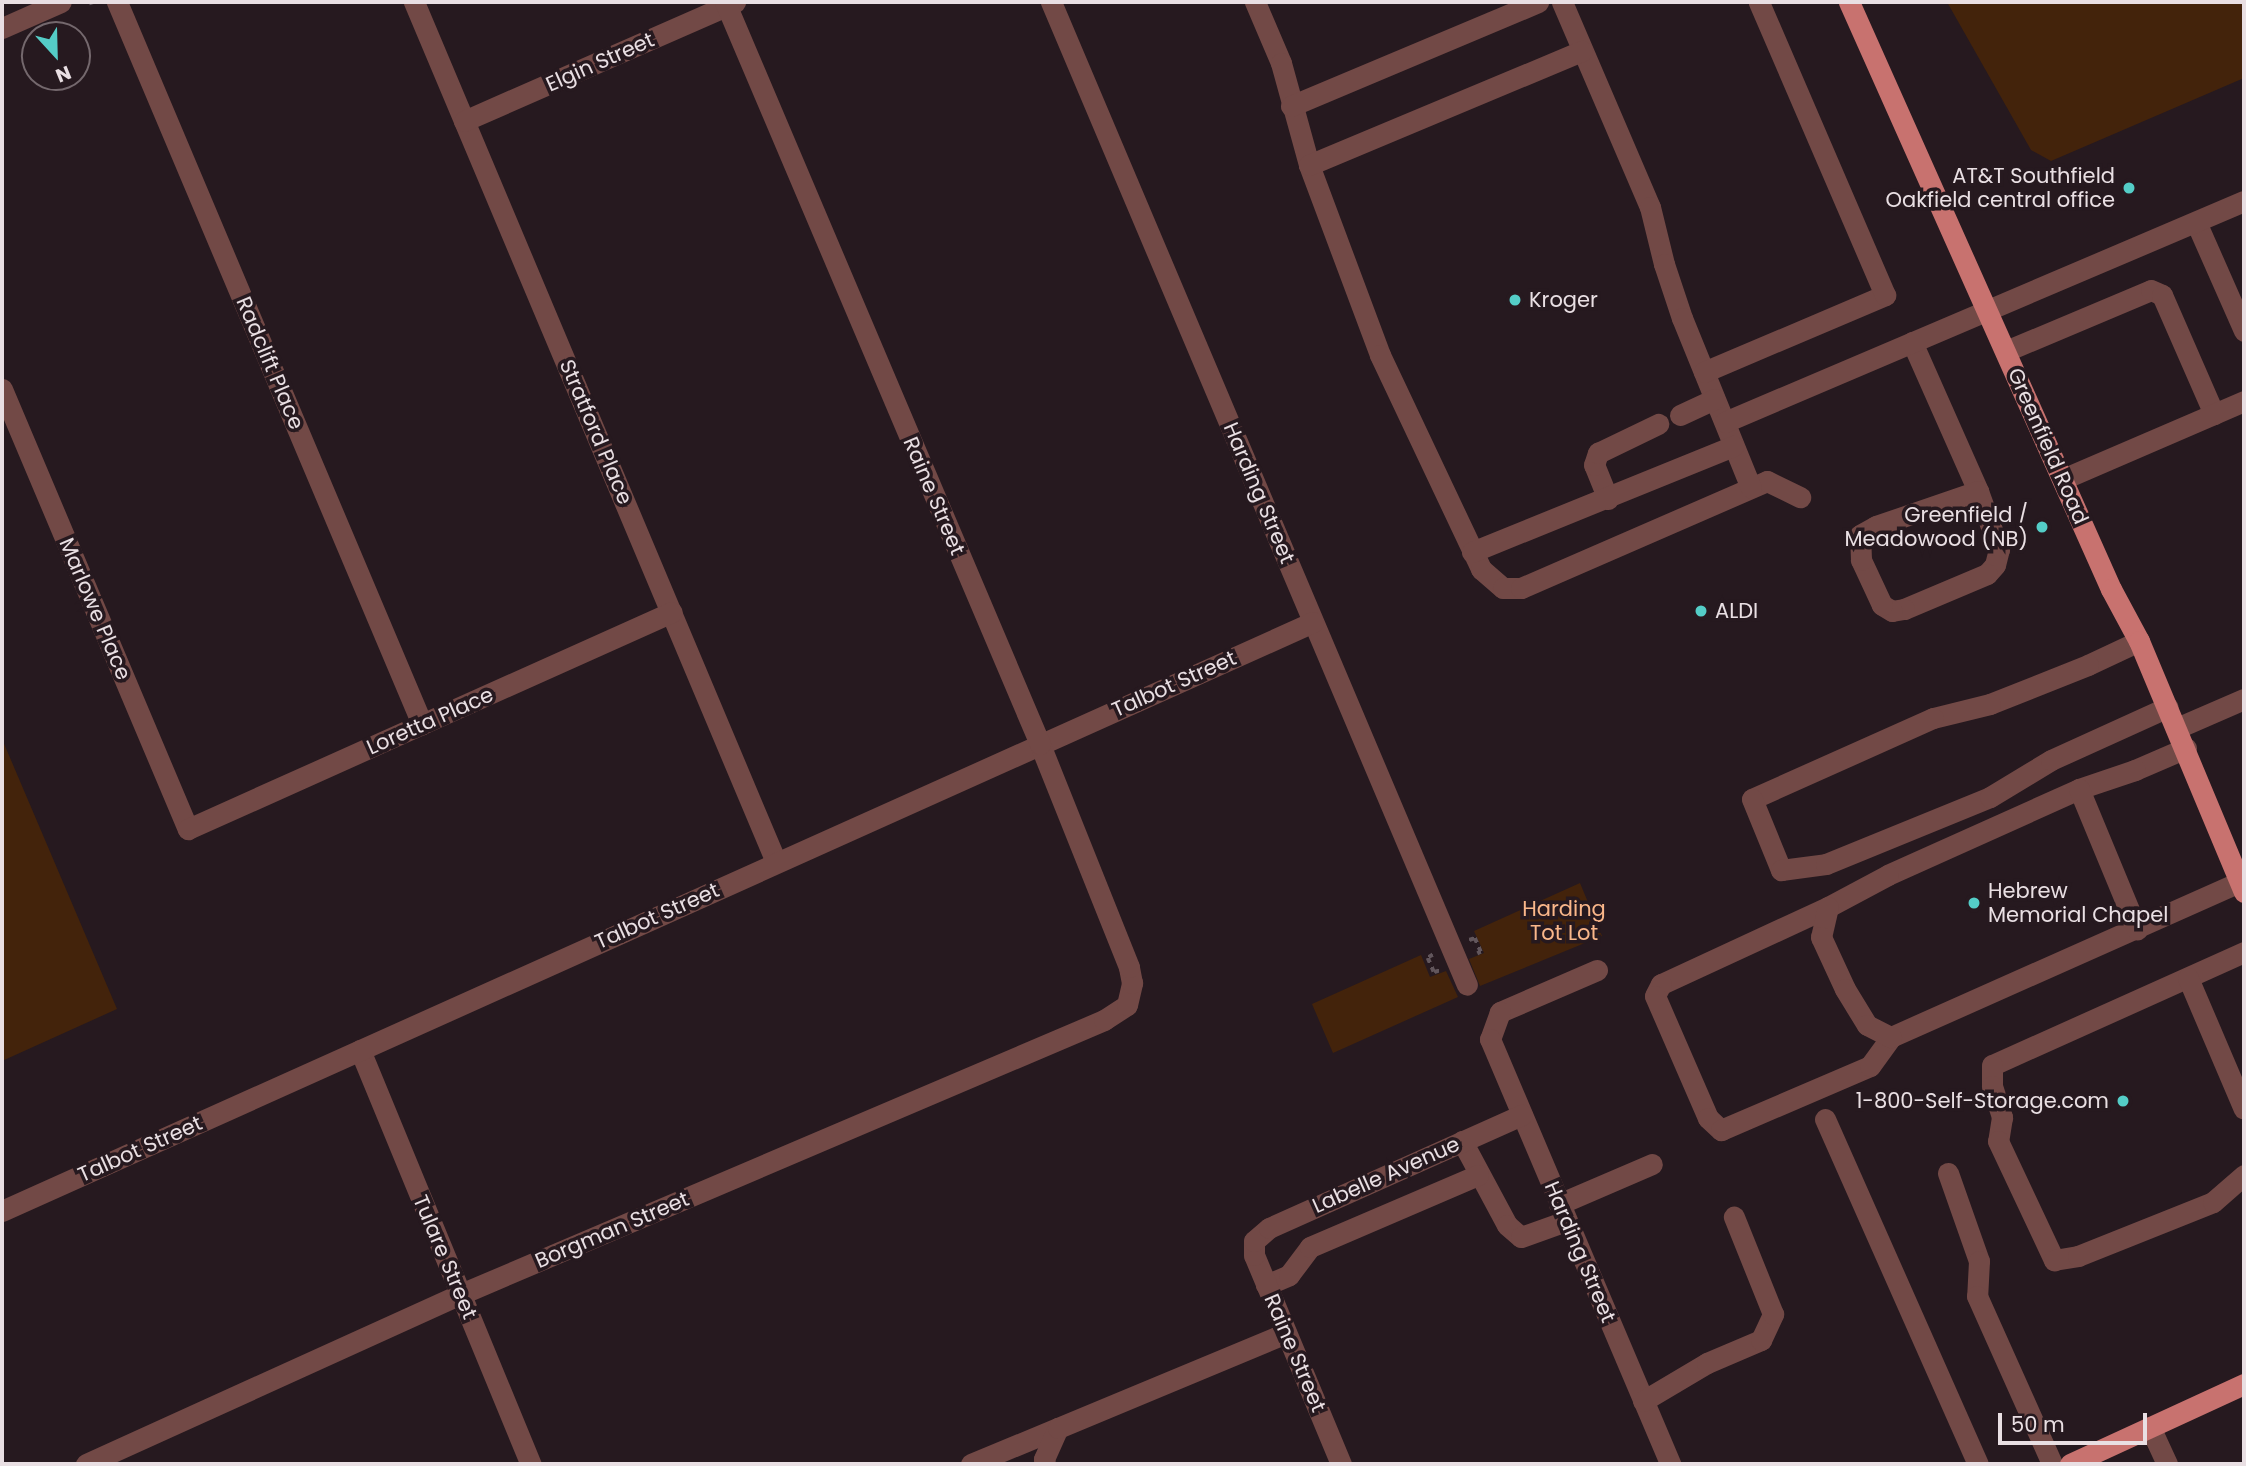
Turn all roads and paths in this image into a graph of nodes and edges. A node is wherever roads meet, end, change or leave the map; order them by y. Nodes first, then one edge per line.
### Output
1 (61, 2) edge
2 (117, 2) edge
3 (414, 2) edge
4 (1051, 2) edge
5 (1255, 2) edge
6 (1538, 2) edge
7 (1562, 2) edge
8 (1759, 2) edge
9 (1849, 2) edge
10 (729, 3) edge
11 (2, 27) edge
12 (1583, 51) junction
13 (1291, 106) junction
14 (464, 121) junction
15 (1308, 165) junction
16 (2244, 201) edge
17 (2196, 222) junction
18 (1987, 310) junction
19 (2244, 331) edge
20 (1912, 342) junction
21 (2006, 351) junction
22 (1704, 372) junction
23 (2, 389) edge
24 (1715, 399) junction
25 (2244, 401) edge
26 (2214, 414) junction
27 (1680, 415) dead end
28 (1725, 422) junction
29 (1658, 424) dead end
30 (1733, 446) junction
31 (2063, 479) junction
32 (1751, 488) junction
33 (1978, 491) junction
34 (1800, 497) dead end
35 (1608, 499) junction
36 (1472, 552) junction
37 (672, 612) junction
38 (1313, 622) junction
39 (2139, 641) junction
40 (2244, 699) edge
41 (2168, 707) junction
42 (422, 724) junction
43 (2181, 738) junction
44 (1040, 744) junction
45 (2079, 789) junction
46 (187, 829) joint
47 (776, 862) junction
48 (2243, 884) edge
49 (1828, 907) junction
50 (2137, 929) junction
51 (1469, 940) dead end
52 (2244, 952) edge
53 (1468, 958) dead end
54 (1597, 970) dead end
55 (2188, 978) junction
56 (1467, 985) dead end
57 (1130, 993) joint
58 (1891, 1037) junction
59 (360, 1050) junction
60 (2244, 1109) edge
61 (1522, 1115) junction
62 (1825, 1119) dead end
63 (1462, 1141) junction
64 (1652, 1164) dead end
65 (1948, 1174) dead end
66 (1478, 1175) junction
67 (2244, 1175) edge
68 (2, 1212) edge
69 (1563, 1212) junction
70 (1734, 1217) dead end
71 (1254, 1241) joint
72 (1266, 1285) junction
73 (461, 1294) junction
74 (1286, 1334) junction
75 (2244, 1384) edge
76 (1643, 1401) junction
77 (2150, 1427) junction
78 (1058, 1428) junction
79 (86, 1464) edge
80 (531, 1464) edge
81 (971, 1464) edge
82 (1045, 1464) edge
83 (1341, 1464) edge
84 (1670, 1464) edge
85 (1979, 1464) edge
86 (2052, 1464) edge
87 (2070, 1464) edge
88 (2167, 1464) edge

1 - 11 street
2 - 42 street, Radclift Place
3 - 14 street, Stratford Place
4 - 38 street, Harding Street
5 - 13 street
6 - 13 street
7 - 12 street
8 - 22 street
9 - 18 main road, Greenfield Road
10 - 14 street, Elgin Street
10 - 44 street, Raine Street
12 - 15 street
12 - 22 street
13 - 15 street
14 - 37 street, Stratford Place
15 - 36 street
16 - 17 street
17 - 18 street
17 - 19 street
18 - 20 street
18 - 21 main road, Greenfield Road
20 - 28 street
20 - 33 street
21 - 26 street
21 - 31 main road, Greenfield Road
22 - 24 street
23 - 46 street, Marlowe Place
24 - 27 street
24 - 28 street
25 - 26 street
26 - 31 street
28 - 30 street
29 - 35 street
30 - 32 street
30 - 35 street
31 - 39 main road, Greenfield Road
32 - 34 street
32 - 36 street
33 - 33 street
35 - 36 street
37 - 42 street, Loretta Place
37 - 47 street, Stratford Place
38 - 44 street, Talbot Street
38 - 56 street, Harding Street
39 - 41 main road, Greenfield Road
39 - 41 street
40 - 43 street
41 - 43 main road, Greenfield Road
42 - 46 street, Loretta Place
43 - 45 street
43 - 48 main road, Greenfield Road
44 - 47 street, Talbot Street
44 - 57 street, Raine Street
45 - 49 street
45 - 50 street
47 - 59 street, Talbot Street
48 - 50 street
49 - 58 street
49 - 58 street
50 - 58 street
51 - 53 path
52 - 55 street
54 - 61 street, Harding Street
55 - 60 street
55 - 67 street
57 - 73 street, Borgman Street
59 - 68 street, Talbot Street
59 - 73 street, Tulare Street
61 - 63 street, Labelle Avenue
61 - 69 street, Harding Street
62 - 85 street
63 - 66 street
63 - 71 street, Labelle Avenue
64 - 69 street
65 - 86 street
66 - 69 street
66 - 72 street
69 - 76 street, Harding Street
70 - 76 street
71 - 72 street, Raine Street
72 - 74 street, Raine Street
73 - 79 street, Borgman Street
73 - 80 street, Tulare Street
74 - 78 street
74 - 83 street, Raine Street
75 - 77 main road
76 - 84 street, Harding Street
77 - 87 main road
77 - 88 street
78 - 81 street
78 - 82 street

